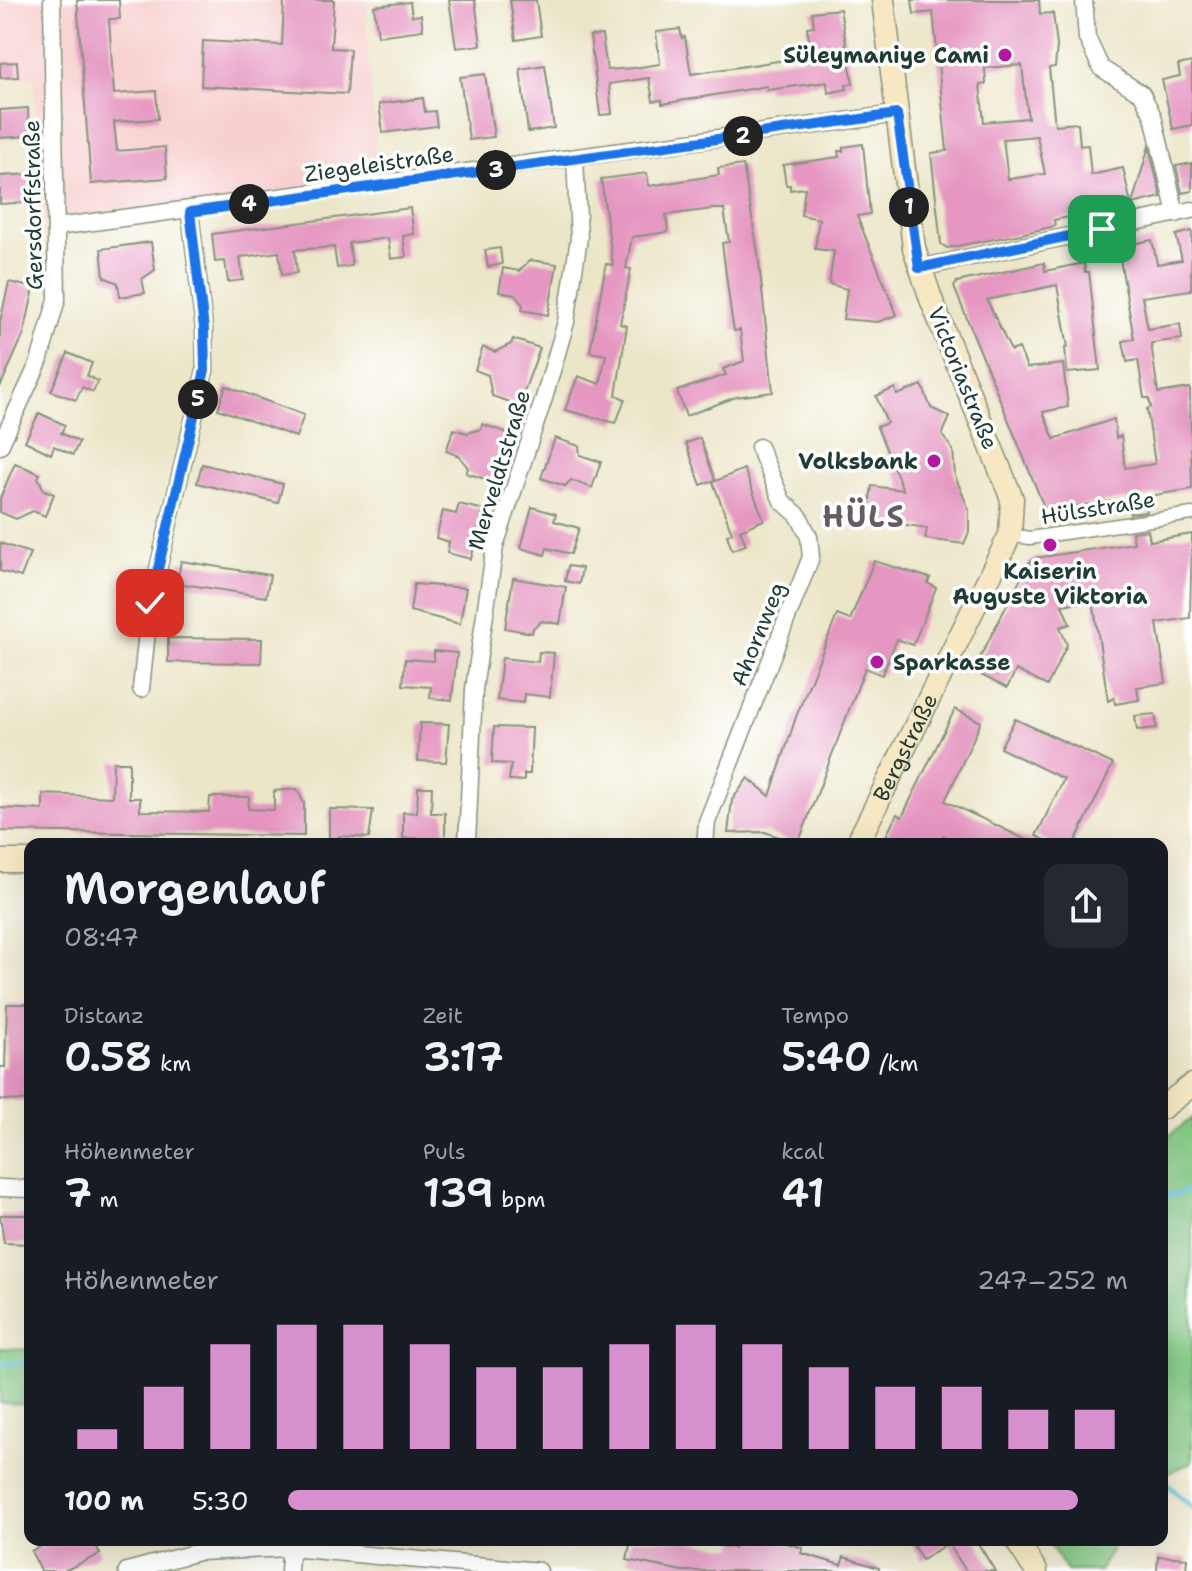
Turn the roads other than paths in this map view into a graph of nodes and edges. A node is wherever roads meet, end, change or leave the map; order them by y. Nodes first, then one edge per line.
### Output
1 (52, 0) edge
2 (883, 0) edge
3 (1084, 0) edge
4 (897, 114) junction
5 (575, 159) junction
6 (190, 212) junction
7 (1184, 212) edge
8 (56, 227) junction
9 (919, 268) junction
10 (0, 446) edge
11 (759, 447) dead end
12 (1192, 514) edge
13 (1012, 527) junction
14 (141, 689) dead end
15 (467, 838) edge
16 (706, 838) edge
17 (860, 838) edge
18 (0, 861) edge
19 (24, 861) edge
20 (1192, 1085) edge
21 (1168, 1097) edge
22 (0, 1188) edge
23 (24, 1189) edge
24 (268, 1546) edge
25 (291, 1546) edge
26 (309, 1546) edge
27 (1020, 1546) edge
28 (127, 1571) edge
29 (289, 1571) edge
30 (539, 1571) edge
31 (1036, 1571) edge

1 - 8 street, Gersdorffstraße
2 - 4 main road, Victoriastraße
3 - 7 street
4 - 5 street, Ziegeleistraße
4 - 9 main road, Victoriastraße
5 - 6 street, Ziegeleistraße
5 - 15 street, Merveldtstraße
6 - 8 street, Ziegeleistraße
6 - 14 street
7 - 9 street
8 - 10 street, Gersdorffstraße
9 - 13 main road, Victoriastraße
11 - 16 street, Ahornweg
12 - 13 street, Hülsstraße
13 - 17 main road, Bergstraße
18 - 19 main road
20 - 21 main road
22 - 23 street
24 - 28 street
25 - 29 street
26 - 30 street
27 - 31 main road

